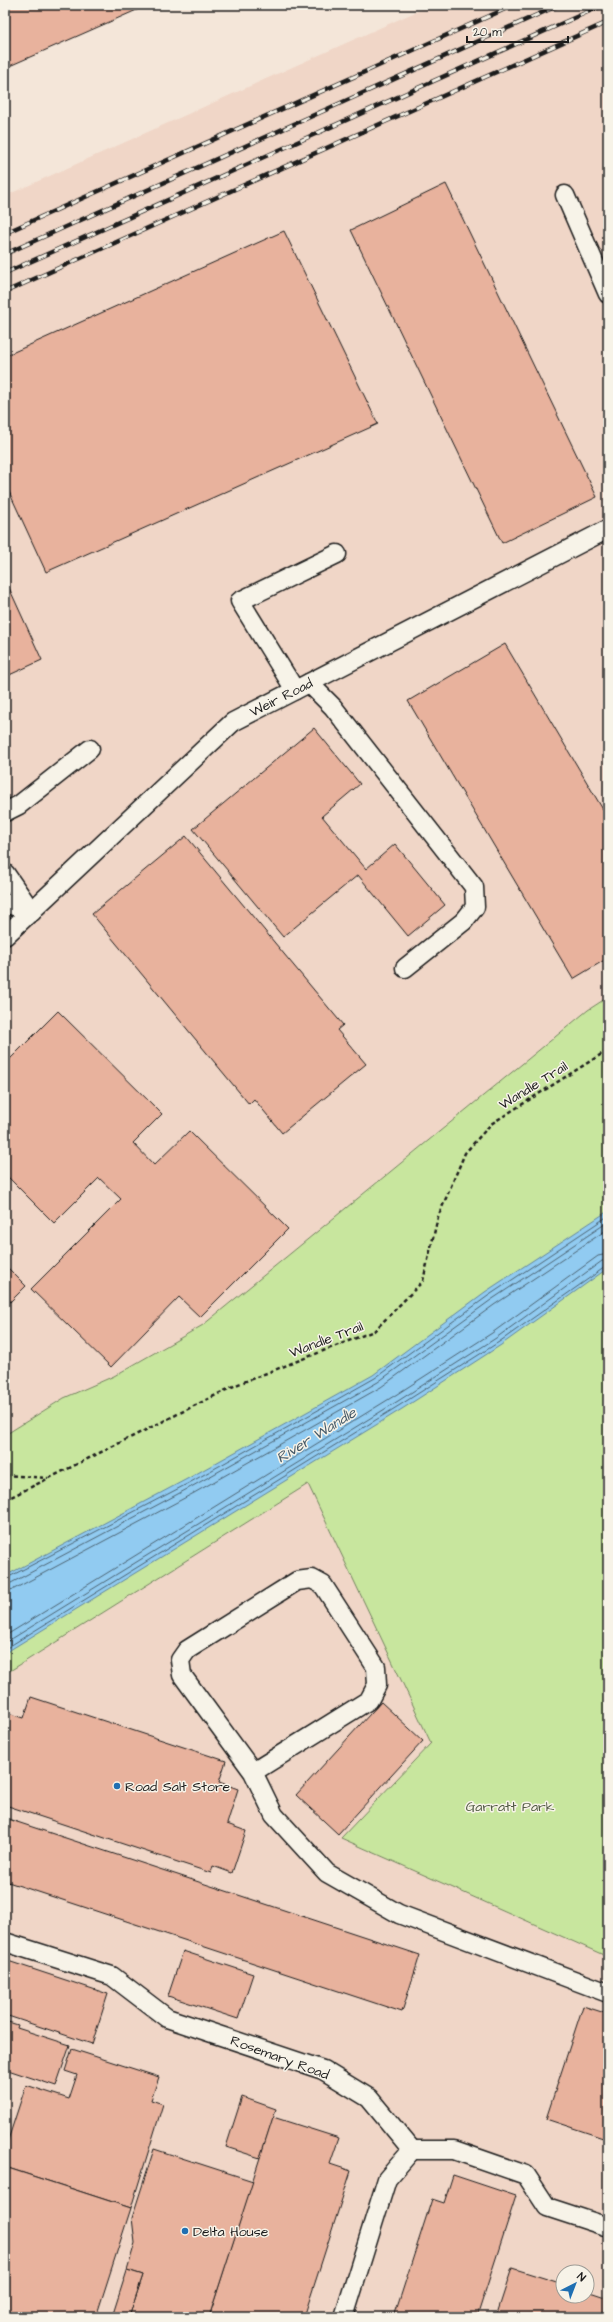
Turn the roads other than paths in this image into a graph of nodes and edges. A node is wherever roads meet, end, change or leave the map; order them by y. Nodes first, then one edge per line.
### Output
1 (565, 195) dead end
2 (608, 294) edge
3 (608, 529) edge
4 (337, 554) dead end
5 (302, 686) junction
6 (90, 749) dead end
7 (5, 812) edge
8 (5, 873) edge
9 (5, 903) edge
10 (32, 912) junction
11 (5, 936) edge
12 (405, 968) dead end
13 (252, 1772) junction
14 (5, 1942) edge
15 (608, 1993) edge
16 (412, 2150) junction
17 (608, 2228) edge
18 (344, 2317) edge

1 - 2 lane
3 - 5 lane, Weir Road
4 - 5 lane
5 - 10 lane, Weir Road
5 - 12 lane
6 - 7 lane
8 - 10 lane
9 - 10 lane
10 - 11 lane, Weir Road
13 - 13 lane
13 - 15 lane
14 - 16 lane, Rosemary Road
16 - 17 lane
16 - 18 lane

